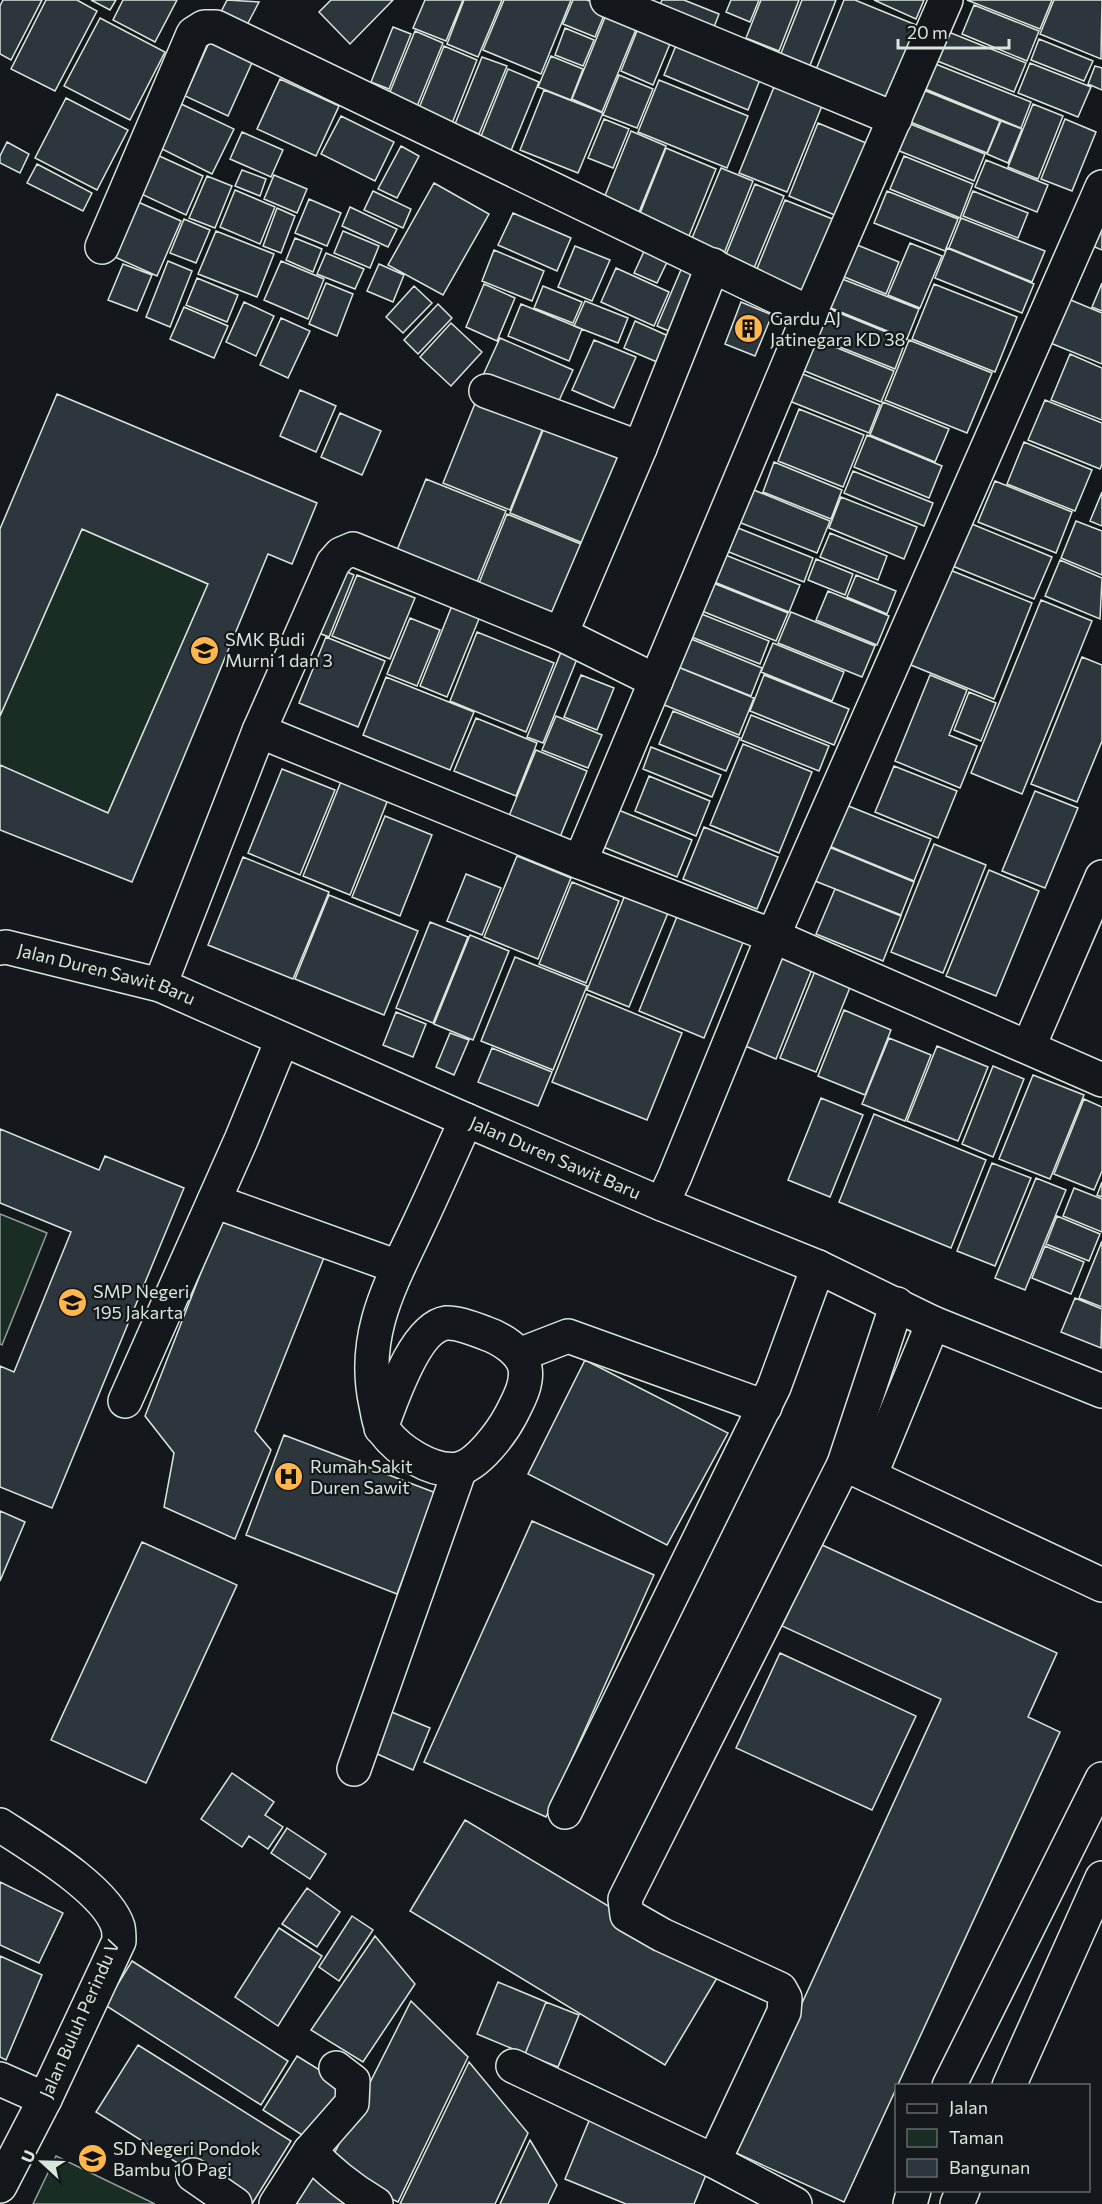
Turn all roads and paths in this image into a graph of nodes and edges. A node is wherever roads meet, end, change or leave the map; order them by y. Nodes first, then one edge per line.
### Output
1 (607, 0) edge
2 (946, 0) edge
3 (895, 118) junction
4 (1102, 187) edge
5 (102, 247) dead end
6 (712, 265) junction
7 (810, 313) junction
8 (486, 391) dead end
9 (640, 448) junction
10 (561, 634) junction
11 (656, 681) junction
12 (259, 731) junction
13 (580, 862) junction
14 (1102, 877) edge
15 (773, 936) junction
16 (0, 948) edge
17 (160, 985) junction
18 (282, 1041) junction
19 (1029, 1046) junction
20 (1102, 1080) edge
21 (466, 1120) junction
22 (214, 1201) junction
23 (662, 1204) junction
24 (398, 1267) junction
25 (819, 1267) junction
26 (897, 1304) junction
27 (933, 1323) junction
28 (519, 1355) junction
29 (1102, 1390) edge
30 (125, 1401) dead end
31 (765, 1407) junction
32 (381, 1428) junction
33 (459, 1469) junction
34 (857, 1470) junction
35 (1102, 1585) edge
36 (354, 1769) dead end
37 (1102, 1779) edge
38 (565, 1812) dead end
39 (0, 1825) edge
40 (1102, 1878) edge
41 (513, 2066) dead end
42 (336, 2068) dead end
43 (0, 2079) edge
44 (950, 2084) edge
45 (1009, 2084) edge
46 (45, 2100) junction
47 (310, 2151) junction
48 (714, 2161) junction
49 (193, 2175) dead end
50 (0, 2186) edge
51 (235, 2204) edge
52 (276, 2204) edge
53 (376, 2204) edge
54 (795, 2204) edge

1 - 3 street
2 - 3 street
3 - 7 street
4 - 15 street
5 - 6 street
6 - 7 street
6 - 9 street
7 - 11 street
8 - 9 street
9 - 10 street
10 - 11 street
10 - 12 street
11 - 13 street
12 - 13 street
12 - 17 street
13 - 15 street
14 - 19 street
15 - 19 street
15 - 23 street
16 - 17 street, Jalan Duren Sawit Baru
17 - 18 street, Jalan Duren Sawit Baru
18 - 21 street, Jalan Duren Sawit Baru
18 - 22 street
19 - 20 street
21 - 23 street, Jalan Duren Sawit Baru
21 - 24 street
22 - 24 street
22 - 30 street
23 - 25 street, Jalan Duren Sawit Baru
24 - 32 street
25 - 26 street, Jalan Duren Sawit Baru
25 - 31 street
26 - 27 street, Jalan Duren Sawit Baru
26 - 34 street
27 - 29 street, Jalan Duren Sawit Baru
27 - 34 street
28 - 31 street
28 - 32 street
28 - 33 street
31 - 38 street
32 - 33 street
33 - 36 street
34 - 35 street
34 - 48 street
37 - 44 street
39 - 46 street, Jalan Buluh Perindu V
40 - 45 street
41 - 48 street
42 - 47 street
43 - 46 street
46 - 50 street, Jalan Buluh Perindu V
47 - 52 street
47 - 53 street
48 - 54 street
49 - 51 street

